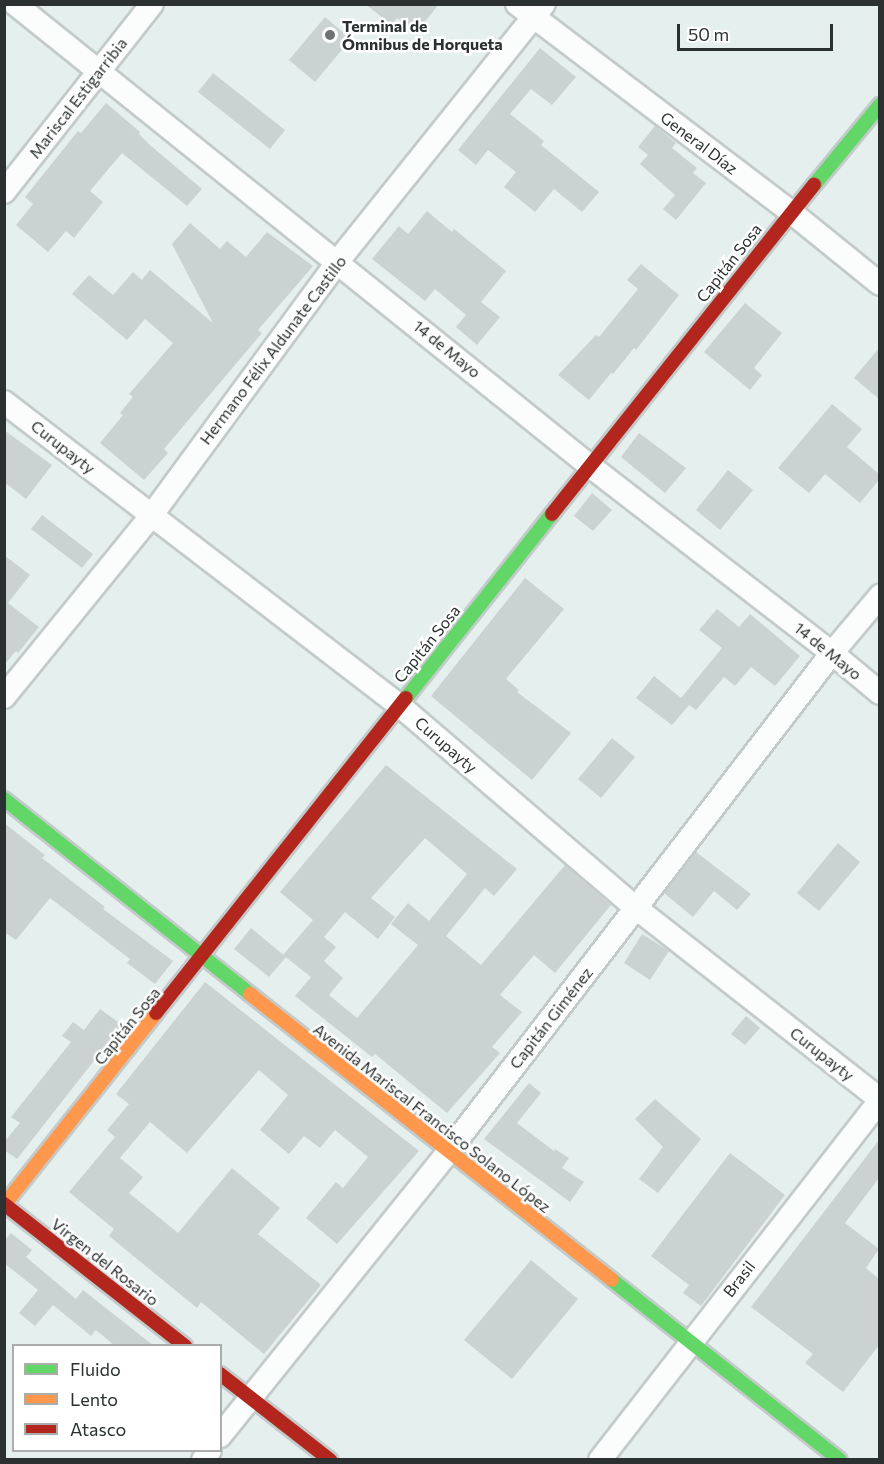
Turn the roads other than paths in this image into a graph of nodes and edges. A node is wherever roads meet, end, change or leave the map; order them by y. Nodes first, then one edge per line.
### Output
1 (15, 4) edge
2 (152, 4) edge
3 (532, 9) edge
4 (100, 70) junction
5 (879, 105) edge
6 (4, 192) edge
7 (791, 212) junction
8 (338, 261) junction
9 (879, 284) edge
10 (4, 402) edge
11 (590, 466) junction
12 (151, 516) junction
13 (879, 596) edge
14 (832, 653) junction
15 (879, 693) edge
16 (4, 697) edge
17 (399, 705) junction
18 (4, 800) edge
19 (636, 908) junction
20 (203, 958) junction
21 (879, 1100) edge
22 (448, 1152) junction
23 (5, 1205) edge
24 (690, 1341) junction
25 (182, 1344) edge
26 (222, 1376) edge
27 (250, 1397) junction
28 (222, 1433) edge
29 (330, 1460) edge
30 (600, 1460) edge
31 (840, 1460) edge

1 - 4 street, 14 de Mayo
2 - 4 street, Mariscal Estigarribia
3 - 7 street, General Díaz
3 - 8 street, Hermano Félix Aldunate Castillo
4 - 6 street, Mariscal Estigarribia
4 - 8 street, 14 de Mayo
5 - 7 main road, Capitán Sosa
7 - 9 street, General Díaz
7 - 11 main road, Capitán Sosa
8 - 11 street, 14 de Mayo
8 - 12 street, Hermano Félix Aldunate Castillo
10 - 12 street, Curupayty
11 - 14 street, 14 de Mayo
11 - 17 main road, Capitán Sosa
12 - 16 street, Hermano Félix Aldunate Castillo
12 - 17 street, Curupayty
13 - 14 street, Capitán Giménez
14 - 15 street, 14 de Mayo
14 - 19 street, Capitán Giménez
17 - 19 street, Curupayty
17 - 20 main road, Capitán Sosa
18 - 20 main road, Avenida Mariscal Francisco Solano López
19 - 21 street, Curupayty
19 - 22 street, Capitán Giménez
20 - 22 main road, Avenida Mariscal Francisco Solano López
20 - 23 main road, Capitán Sosa
21 - 24 street, Brasil
22 - 24 main road, Avenida Mariscal Francisco Solano López
22 - 27 street, Capitán Giménez
23 - 25 main road, Virgen del Rosario
24 - 30 street, Brasil
24 - 31 main road, Avenida Mariscal Francisco Solano López
26 - 27 main road
27 - 28 street, Capitán Giménez
27 - 29 main road

